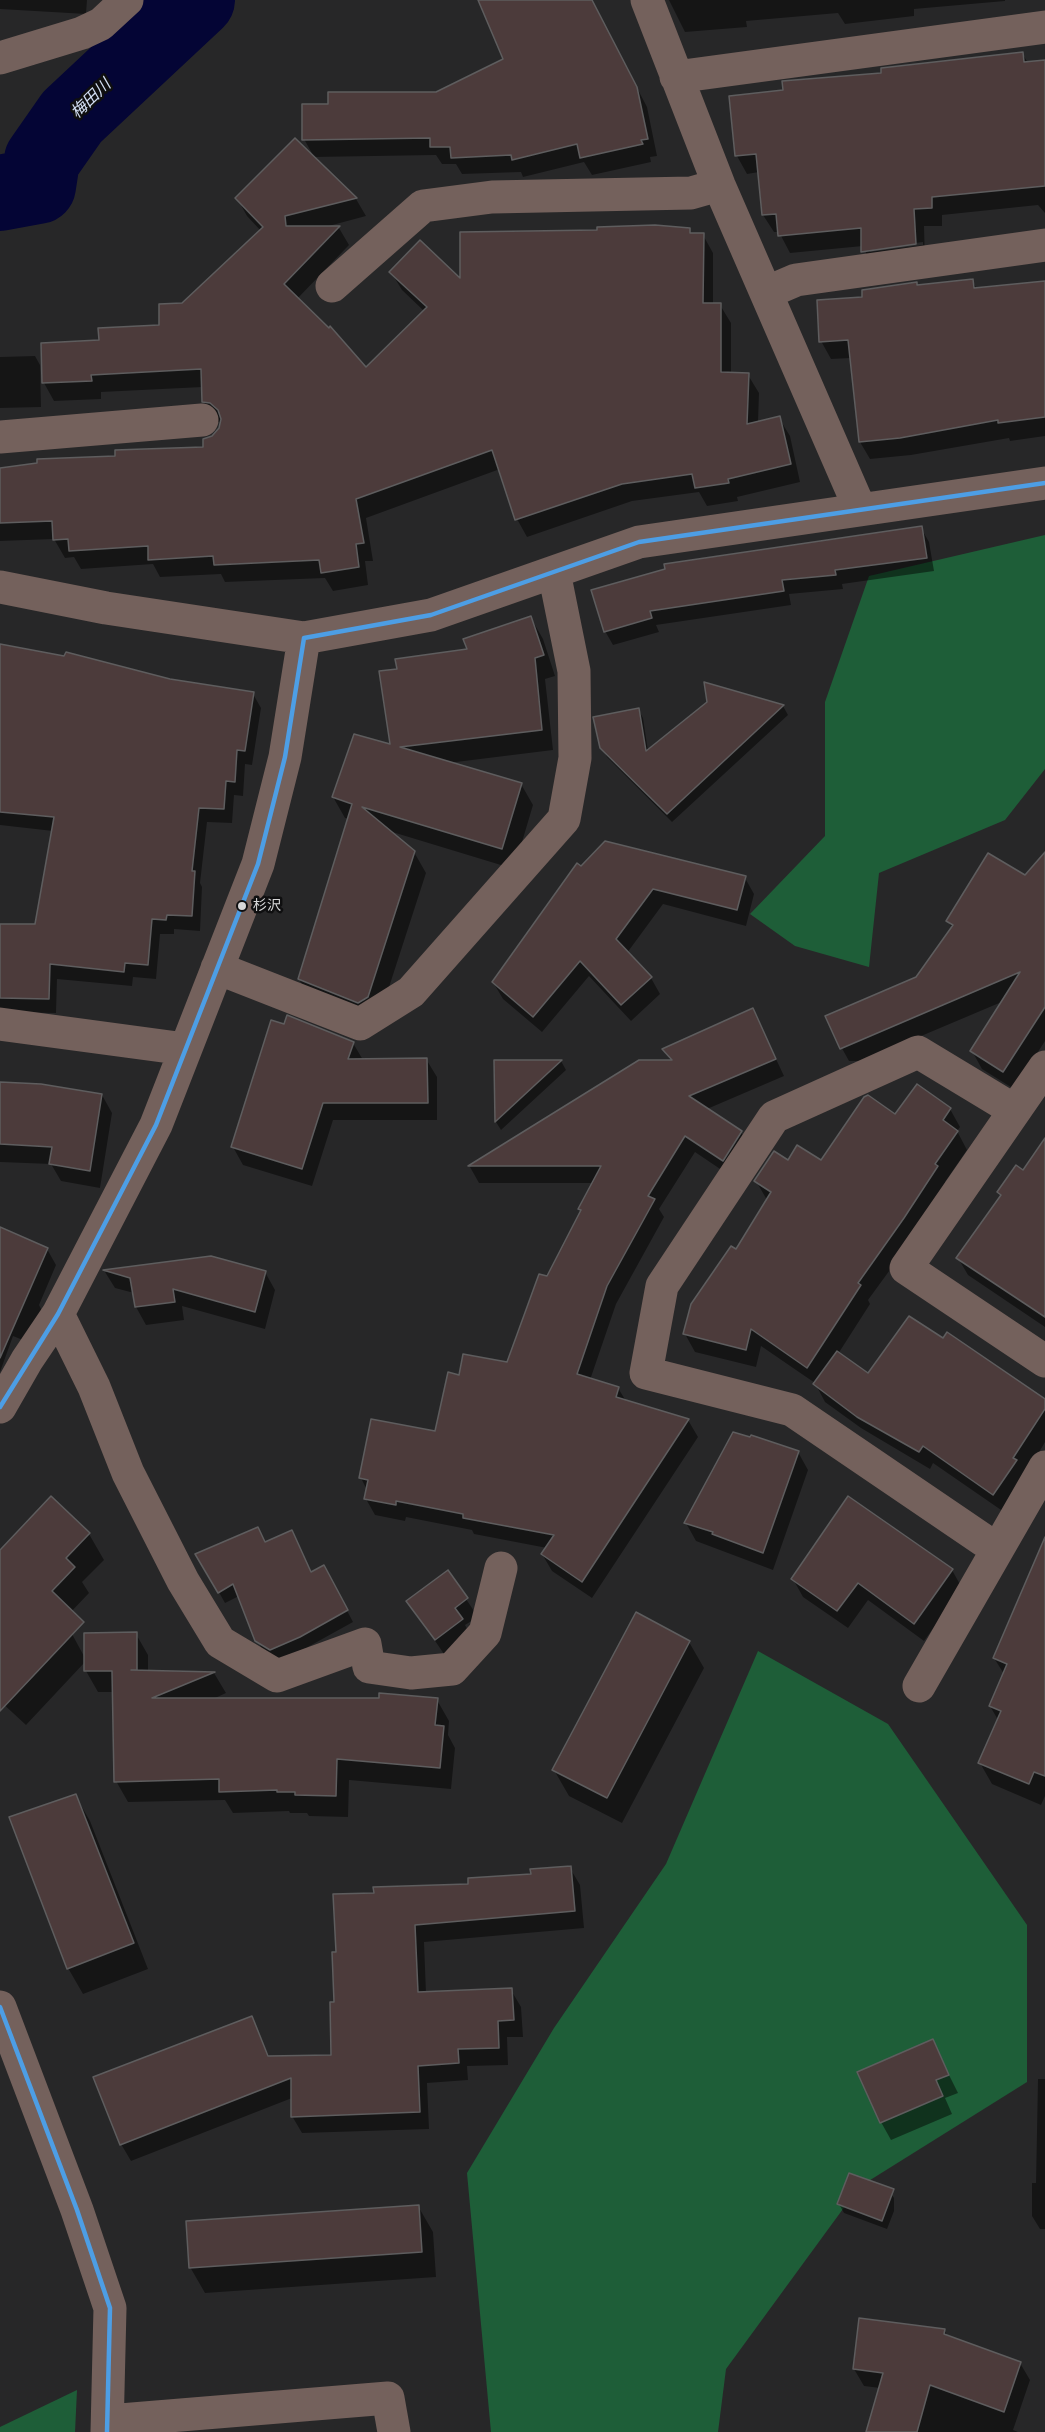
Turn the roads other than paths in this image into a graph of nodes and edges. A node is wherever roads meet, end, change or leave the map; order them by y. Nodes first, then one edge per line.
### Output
1 (127, 0) edge
2 (647, 0) edge
3 (1045, 27) edge
4 (0, 58) edge
5 (676, 77) junction
6 (719, 185) junction
7 (1045, 245) edge
8 (332, 286) dead end
9 (768, 292) junction
10 (202, 420) dead end
11 (0, 437) edge
12 (1045, 483) edge
13 (860, 508) junction
14 (554, 572) junction
15 (0, 587) edge
16 (303, 638) junction
17 (217, 968) junction
18 (0, 1024) edge
19 (185, 1049) junction
20 (1045, 1067) edge
21 (1014, 1110) junction
22 (58, 1314) junction
23 (1045, 1361) edge
24 (0, 1407) edge
25 (1045, 1467) edge
26 (996, 1548) junction
27 (501, 1568) dead end
28 (919, 1686) dead end
29 (0, 2007) edge
30 (107, 2426) edge
31 (394, 2432) edge

1 - 4 street
2 - 5 street
3 - 5 street
5 - 6 street
6 - 8 street
6 - 9 street
7 - 9 street
9 - 13 street
10 - 11 street
12 - 13 street
13 - 14 street
14 - 16 street
14 - 17 street
15 - 16 street
16 - 17 street
17 - 19 street
18 - 19 street
19 - 22 street
20 - 21 street
21 - 23 street
21 - 26 street
22 - 24 street
22 - 27 street
25 - 26 street
26 - 28 street
29 - 30 street
30 - 31 street

